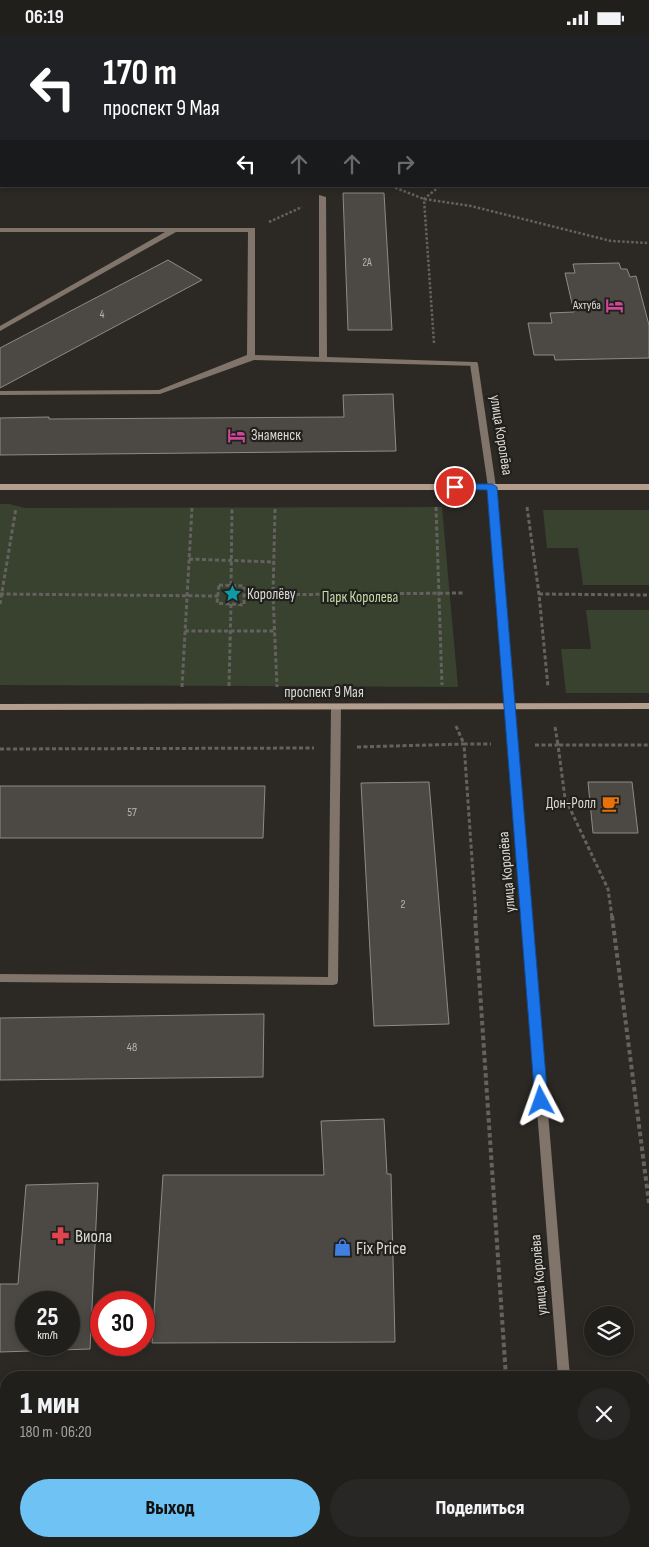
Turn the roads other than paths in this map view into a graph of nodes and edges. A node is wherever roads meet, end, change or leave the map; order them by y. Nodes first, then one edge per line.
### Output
1 (322, 197) road end
2 (0, 230) edge
3 (175, 230) junction
4 (0, 329) edge
5 (251, 357) junction
6 (323, 360) junction
7 (0, 393) edge
8 (0, 487) edge
9 (492, 487) junction
10 (649, 487) edge
11 (510, 706) junction
12 (649, 706) edge
13 (0, 707) edge
14 (336, 707) junction
15 (0, 978) edge
16 (564, 1371) edge

1 - 6 street
2 - 3 street
3 - 4 street
3 - 5 street
5 - 6 street
5 - 7 street
6 - 9 street, улица Королёва
8 - 9 street
9 - 10 street
9 - 11 street, улица Королёва
11 - 12 street, проспект 9 Мая
11 - 14 street, проспект 9 Мая
11 - 16 street, улица Королёва
13 - 14 street, проспект 9 Мая
14 - 15 street

